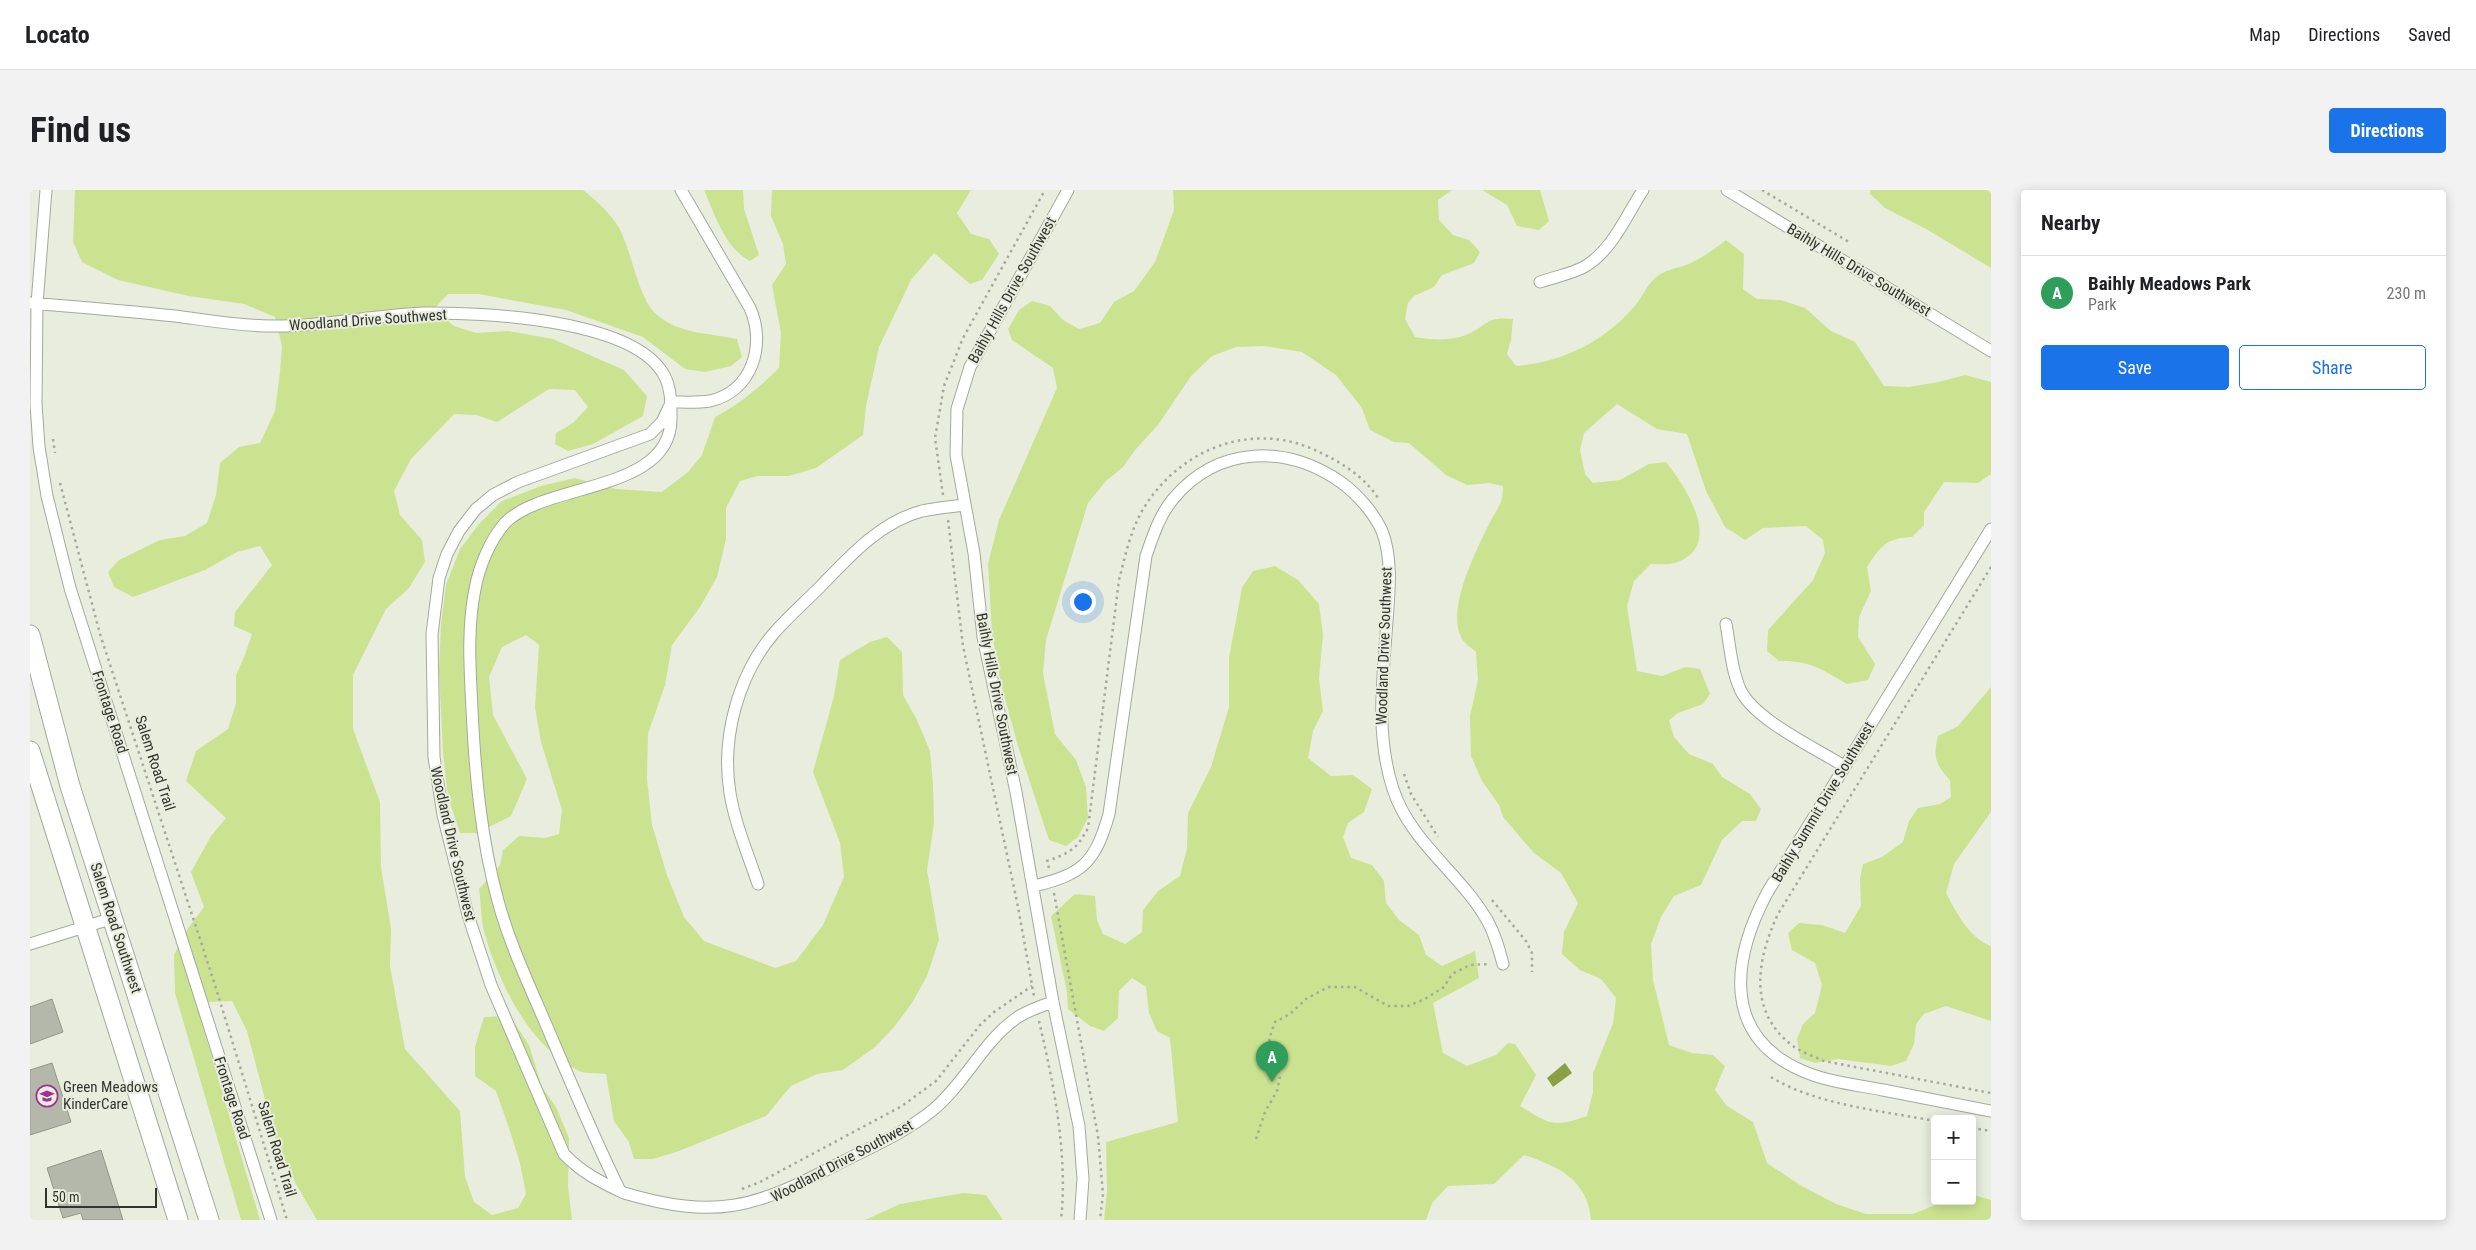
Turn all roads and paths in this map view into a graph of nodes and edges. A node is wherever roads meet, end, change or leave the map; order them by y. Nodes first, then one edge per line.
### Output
1 (46, 190) edge
2 (680, 190) edge
3 (1068, 190) edge
4 (1642, 190) edge
5 (1727, 190) edge
6 (1762, 190) edge
7 (1849, 242) dead end
8 (1540, 282) dead end
9 (34, 303) edge
10 (1991, 350) edge
11 (671, 402) junction
12 (53, 436) dead end
13 (1206, 450) dead end
14 (55, 456) dead end
15 (58, 475) dead end
16 (964, 505) junction
17 (946, 508) junction
18 (1991, 529) edge
19 (1991, 567) edge
20 (1726, 624) dead end
21 (30, 635) edge
22 (30, 751) edge
23 (1844, 766) junction
24 (1047, 861) dead end
25 (758, 884) dead end
26 (1034, 886) junction
27 (1056, 897) dead end
28 (113, 918) junction
29 (85, 926) junction
30 (30, 944) edge
31 (1503, 964) joint
32 (1053, 1002) junction
33 (1040, 1025) dead end
34 (1771, 1077) dead end
35 (1991, 1093) edge
36 (1991, 1111) edge
37 (1931, 1120) edge
38 (1976, 1129) edge
39 (1991, 1131) edge
40 (1256, 1139) dead end
41 (153, 1141) junction
42 (742, 1189) dead end
43 (620, 1191) junction
44 (171, 1220) edge
45 (178, 1220) edge
46 (209, 1220) edge
47 (271, 1220) edge
48 (287, 1220) edge
49 (1060, 1220) edge
50 (1080, 1220) edge
51 (1100, 1220) edge

1 - 9 street, Frontage Road
2 - 11 street
3 - 16 street, Baihly Hills Drive Southwest
4 - 8 street
5 - 10 street, Baihly Hills Drive Southwest
6 - 7 path
9 - 11 street, Woodland Drive Southwest
9 - 47 street, Frontage Road
11 - 43 street, Woodland Drive Southwest
11 - 43 street, Woodland Drive Southwest
12 - 14 path
13 - 24 path
15 - 48 path, Salem Road Trail
16 - 17 street
16 - 26 street, Baihly Hills Drive Southwest
17 - 25 street
17 - 42 path
18 - 23 street, Baihly Summit Drive Southwest
19 - 35 path
20 - 23 street
21 - 28 main road, Salem Road Southwest
22 - 29 main road, Salem Road Southwest
23 - 36 street, Baihly Summit Drive Southwest
26 - 31 street, Woodland Drive Southwest
26 - 32 street, Baihly Hills Drive Southwest
27 - 51 path
28 - 29 street
28 - 46 main road, Salem Road Southwest
29 - 30 street
29 - 41 main road, Salem Road Southwest
31 - 40 path
32 - 43 street, Woodland Drive Southwest
32 - 50 street, Baihly Hills Drive Southwest
33 - 49 path
34 - 37 path
38 - 39 path
41 - 44 main road
41 - 45 main road, Salem Road Southwest

